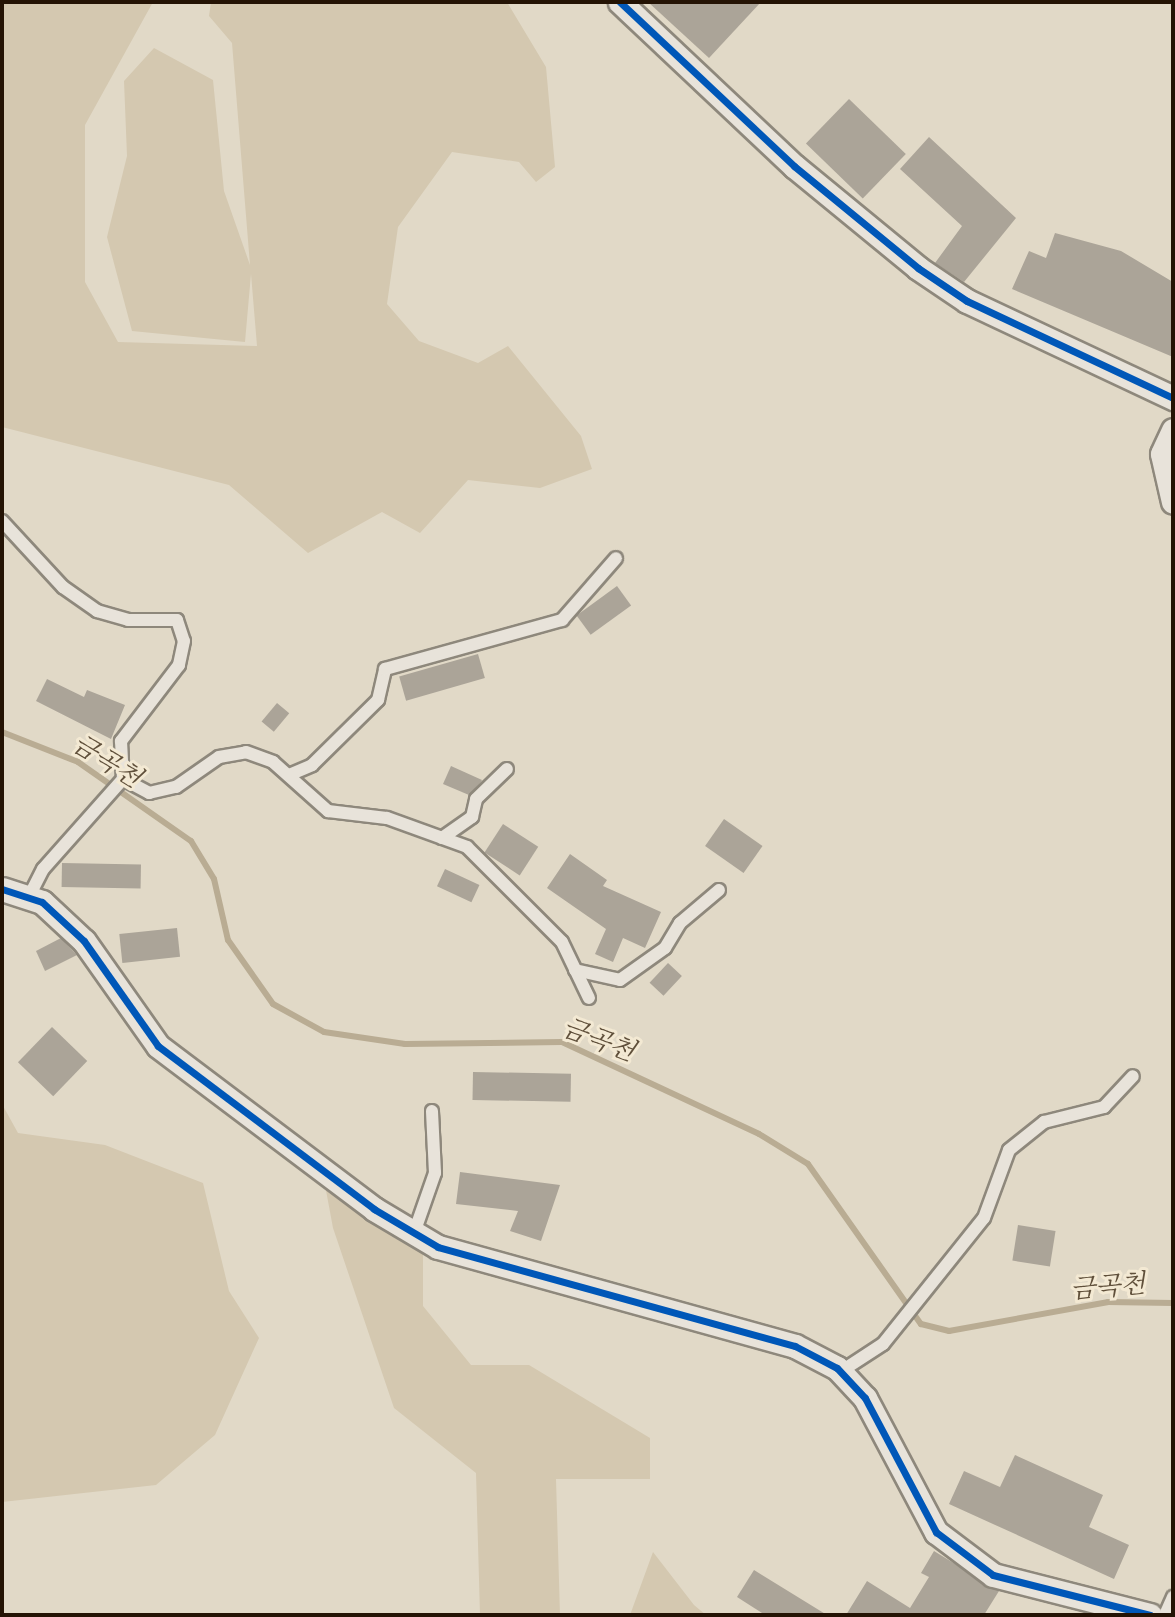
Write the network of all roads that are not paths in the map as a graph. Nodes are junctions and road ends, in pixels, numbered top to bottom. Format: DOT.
graph roads {
  1 [pos="620,2"];
  2 [pos="1173,398"];
  3 [pos="1171,435"];
  4 [pos="1173,502"];
  5 [pos="2,521"];
  6 [pos="616,558"];
  7 [pos="507,769"];
  8 [pos="289,775"];
  9 [pos="123,779"];
  10 [pos="442,838"];
  11 [pos="2,889"];
  12 [pos="719,890"];
  13 [pos="29,897"];
  14 [pos="575,970"];
  15 [pos="589,998"];
  16 [pos="1133,1076"];
  17 [pos="432,1111"];
  18 [pos="414,1233"];
  19 [pos="840,1372"];
  20 [pos="1173,1597"];
  21 [pos="1150,1615"];
  22 [pos="1165,1615"];
  1 -- 2 [label="street"];
  3 -- 4 [label="street"];
  5 -- 9 [label="lane"];
  6 -- 8 [label="lane"];
  7 -- 10 [label="lane"];
  8 -- 9 [label="lane"];
  8 -- 10 [label="lane"];
  9 -- 13 [label="lane"];
  10 -- 14 [label="lane"];
  11 -- 13 [label="street"];
  12 -- 14 [label="lane"];
  13 -- 18 [label="street"];
  14 -- 15 [label="lane"];
  16 -- 19 [label="lane"];
  17 -- 18 [label="lane"];
  18 -- 19 [label="street"];
  19 -- 21 [label="street"];
  20 -- 22 [label="lane"];
}
